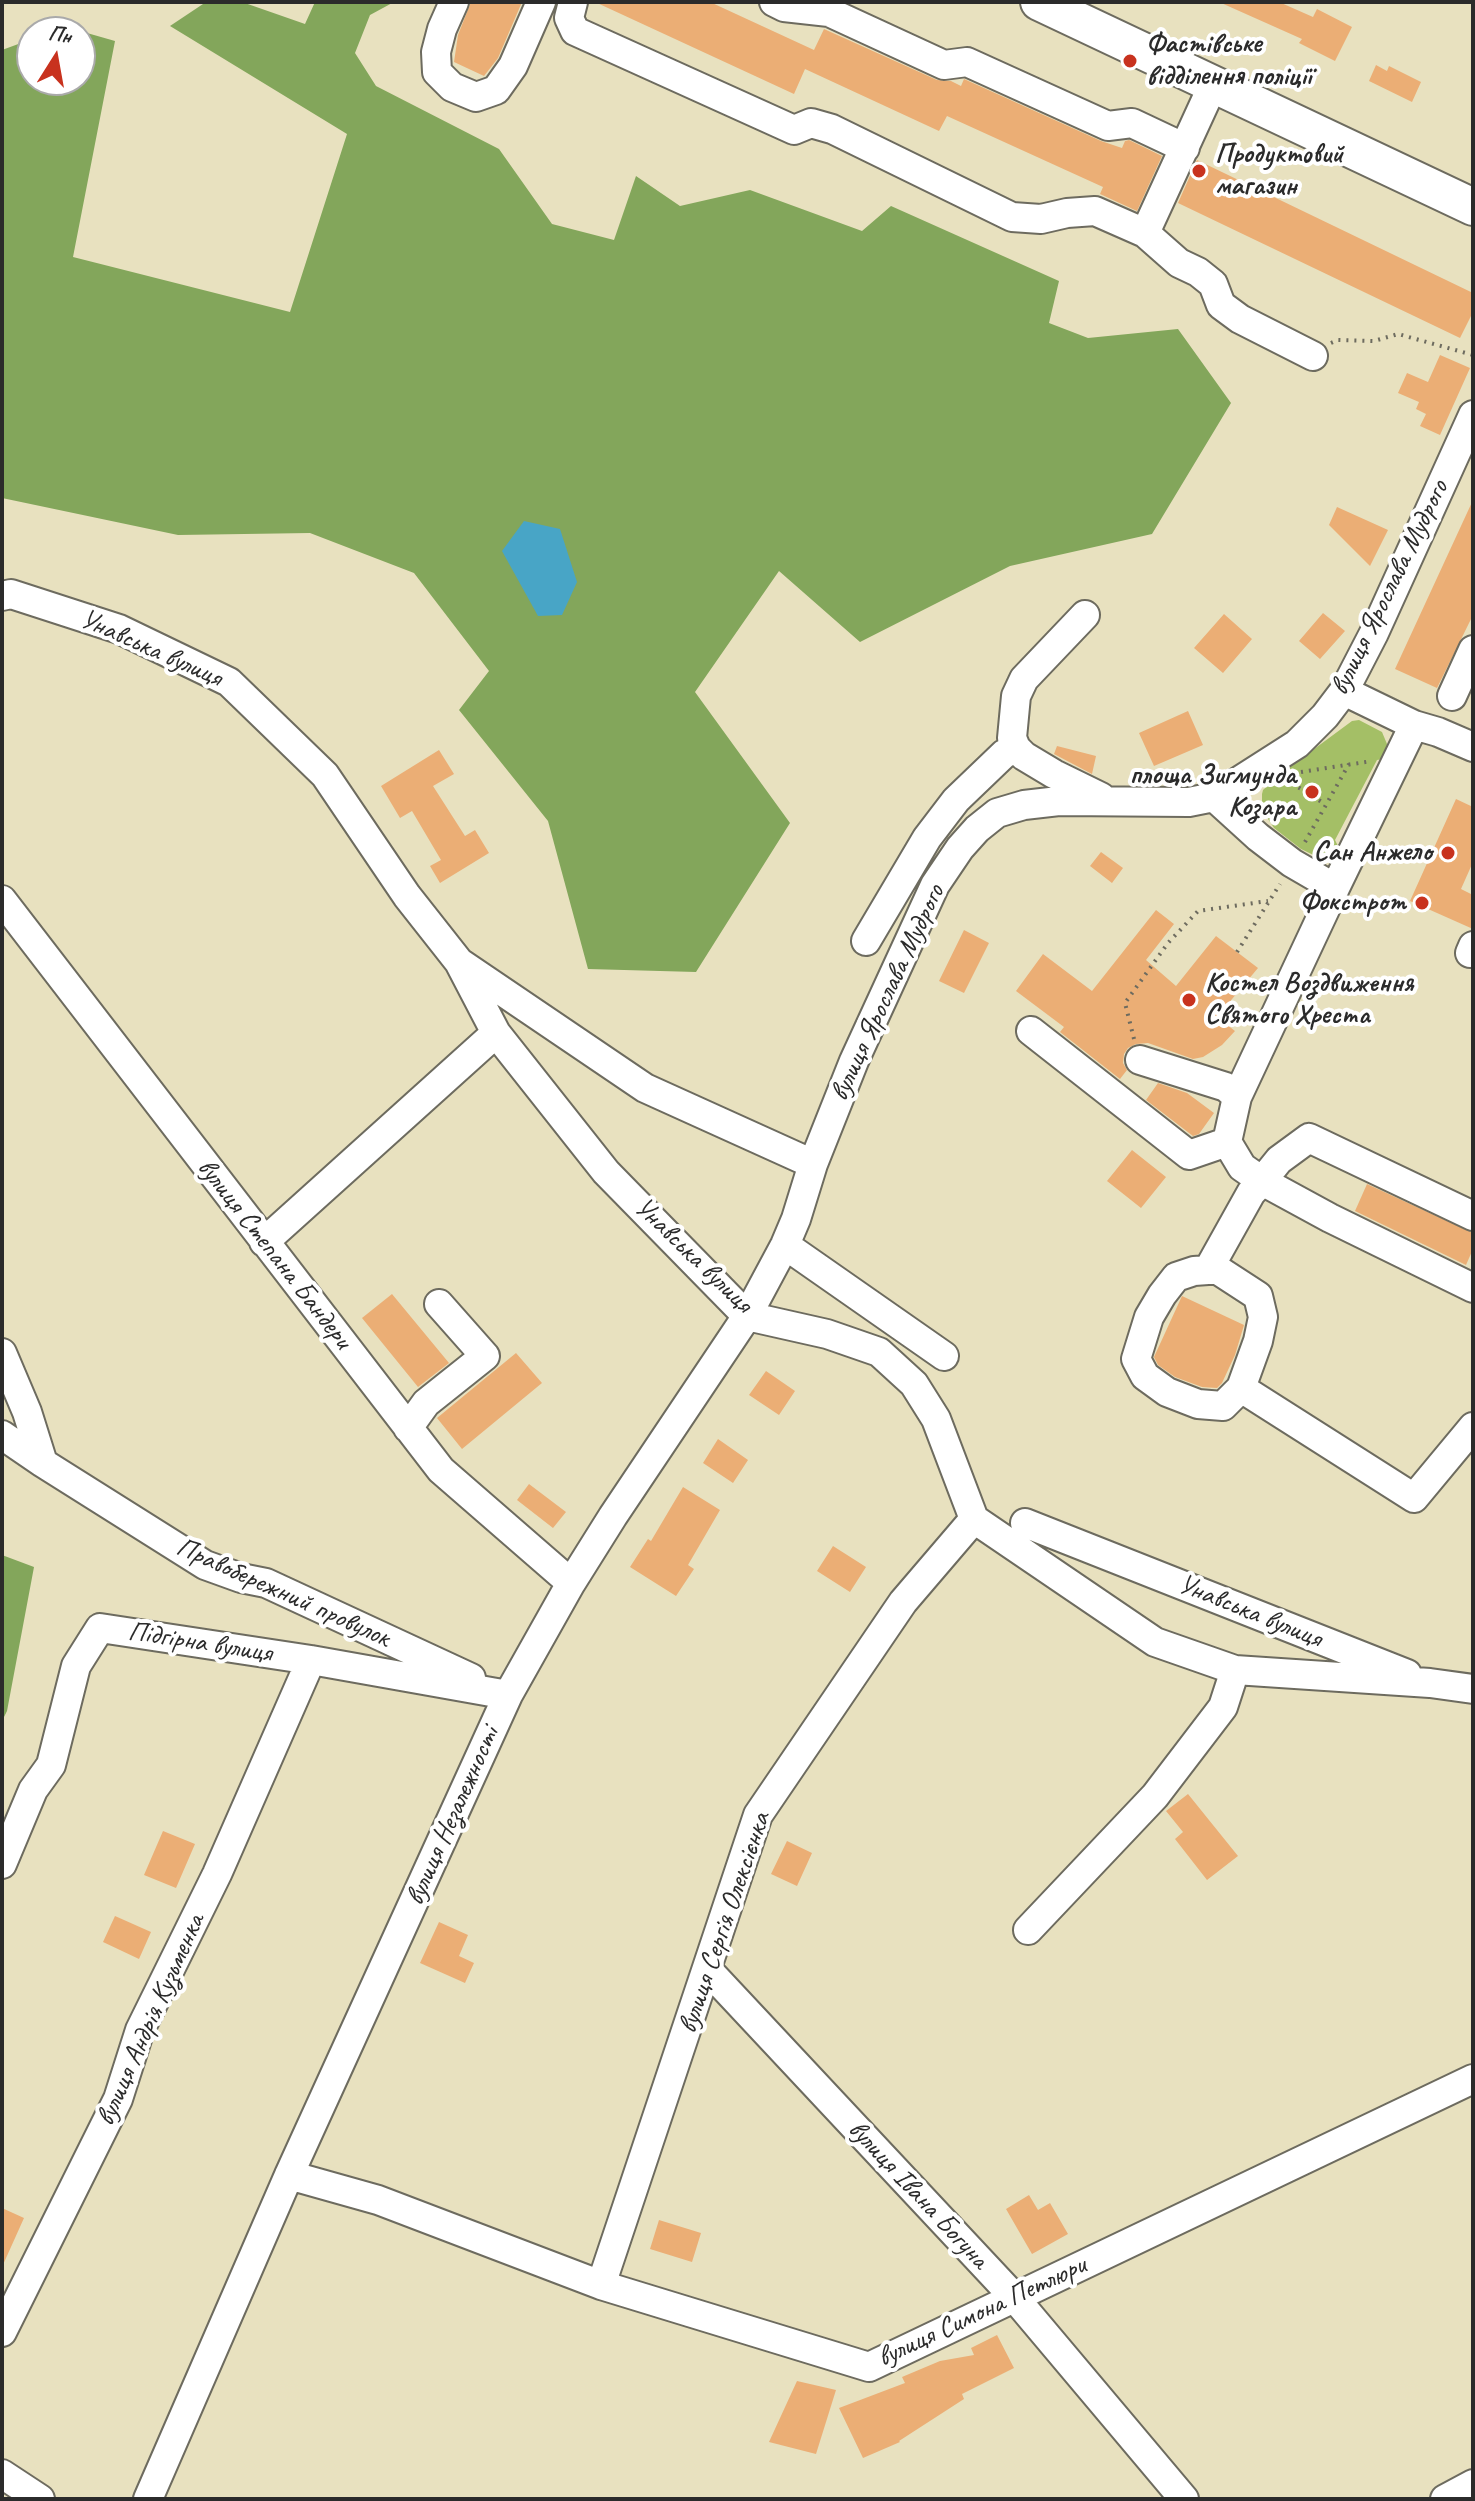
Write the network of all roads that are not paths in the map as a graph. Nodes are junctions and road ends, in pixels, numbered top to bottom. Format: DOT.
graph roads {
  1 [pos="454,2"];
  2 [pos="541,2"];
  3 [pos="573,2"];
  4 [pos="774,2"];
  5 [pos="1039,2"];
  6 [pos="1213,85"];
  7 [pos="1185,148"];
  8 [pos="1473,207"];
  9 [pos="1145,233"];
  10 [pos="1313,356"];
  11 [pos="1473,415"];
  12 [pos="2,596"];
  13 [pos="1085,615"];
  14 [pos="1473,650"];
  15 [pos="1344,691"];
  16 [pos="1452,696"];
  17 [pos="1414,725"];
  18 [pos="1473,747"];
  19 [pos="1016,748"];
  20 [pos="1214,797"];
  21 [pos="1112,803"];
  22 [pos="1335,888"];
  23 [pos="2,900"];
  24 [pos="866,941"];
  25 [pos="459,962"];
  26 [pos="1031,1031"];
  27 [pos="496,1033"];
  28 [pos="1140,1060"];
  29 [pos="1237,1097"];
  30 [pos="1227,1142"];
  31 [pos="813,1164"];
  32 [pos="1262,1181"];
  33 [pos="1473,1216"];
  34 [pos="264,1242"];
  35 [pos="785,1245"];
  36 [pos="1208,1270"];
  37 [pos="1473,1288"];
  38 [pos="439,1304"];
  39 [pos="747,1316"];
  40 [pos="2,1353"];
  41 [pos="944,1356"];
  42 [pos="1241,1388"];
  43 [pos="1473,1427"];
  44 [pos="408,1428"];
  45 [pos="2,1435"];
  46 [pos="43,1463"];
  47 [pos="974,1519"];
  48 [pos="1025,1523"];
  49 [pos="571,1583"];
  50 [pos="311,1660"];
  51 [pos="1235,1670"];
  52 [pos="1430,1683"];
  53 [pos="1473,1689"];
  54 [pos="508,1695"];
  55 [pos="2,1864"];
  56 [pos="1028,1930"];
  57 [pos="707,1969"];
  58 [pos="1473,2079"];
  59 [pos="289,2175"];
  60 [pos="601,2285"];
  61 [pos="1014,2297"];
  62 [pos="2,2332"];
  63 [pos="2,2474"];
  64 [pos="1473,2484"];
  65 [pos="40,2499"];
  66 [pos="148,2499"];
  67 [pos="1184,2499"];
  68 [pos="1445,2499"];
  1 -- 2 [label="street"];
  3 -- 9 [label="street"];
  4 -- 7 [label="street"];
  5 -- 6 [label="main road"];
  6 -- 7 [label="street"];
  6 -- 8 [label="main road"];
  7 -- 9 [label="street"];
  9 -- 10 [label="street"];
  11 -- 15 [label="street, вулиця Ярослава Мудрого"];
  12 -- 25 [label="street, Унавська вулиця"];
  13 -- 19 [label="street"];
  14 -- 16 [label="street"];
  15 -- 17 [label="street"];
  15 -- 20 [label="street, вулиця Ярослава Мудрого"];
  17 -- 18 [label="street"];
  17 -- 22 [label="street"];
  19 -- 21 [label="street, вулиця Ярослава Мудрого"];
  19 -- 24 [label="street, вулиця Ярослава Мудрого"];
  20 -- 21 [label="street, вулиця Ярослава Мудрого"];
  20 -- 22 [label="street"];
  21 -- 31 [label="street, вулиця Ярослава Мудрого"];
  22 -- 29 [label="street"];
  23 -- 34 [label="street, вулиця Степана Бандери"];
  25 -- 27 [label="street, Унавська вулиця"];
  25 -- 31 [label="street, Унавська вулиця"];
  26 -- 30 [label="street"];
  27 -- 34 [label="street"];
  27 -- 39 [label="street, Унавська вулиця"];
  28 -- 29 [label="street"];
  29 -- 30 [label="street"];
  30 -- 32 [label="street"];
  31 -- 35 [label="street, вулиця Незалежності"];
  32 -- 33 [label="street"];
  32 -- 36 [label="street"];
  32 -- 37 [label="street"];
  34 -- 44 [label="street, вулиця Степана Бандери"];
  35 -- 39 [label="street, вулиця Незалежності"];
  35 -- 41 [label="street"];
  36 -- 42 [label="street"];
  36 -- 42 [label="street"];
  38 -- 44 [label="street"];
  39 -- 47 [label="street, Унавська вулиця"];
  39 -- 49 [label="street, вулиця Незалежності"];
  40 -- 46 [label="street"];
  42 -- 43 [label="street"];
  44 -- 49 [label="street, вулиця Степана Бандери"];
  45 -- 46 [label="street, Правобережний провулок"];
  46 -- 54 [label="street, Правобережний провулок"];
  47 -- 51 [label="street, Унавська вулиця"];
  47 -- 57 [label="street, вулиця Сергія Олексієнка"];
  48 -- 52 [label="street, Унавська вулиця"];
  49 -- 54 [label="street, вулиця Незалежності"];
  50 -- 54 [label="street, Підгірна вулиця"];
  50 -- 55 [label="street, Підгірна вулиця"];
  50 -- 62 [label="street, вулиця Андрія Кузьменка"];
  51 -- 52 [label="street, Унавська вулиця"];
  51 -- 56 [label="street"];
  52 -- 53 [label="street, Унавська вулиця"];
  54 -- 59 [label="street, вулиця Незалежності"];
  57 -- 60 [label="street, вулиця Сергія Олексієнка"];
  57 -- 61 [label="street, вулиця Івана Богуна"];
  58 -- 61 [label="street, вулиця Симона Петлюри"];
  59 -- 60 [label="street, вулиця Симона Петлюри"];
  59 -- 66 [label="street, вулиця Незалежності"];
  60 -- 61 [label="street, вулиця Симона Петлюри"];
  61 -- 67 [label="street, вулиця Івана Богуна"];
  63 -- 65 [label="street"];
  64 -- 68 [label="street"];
}
